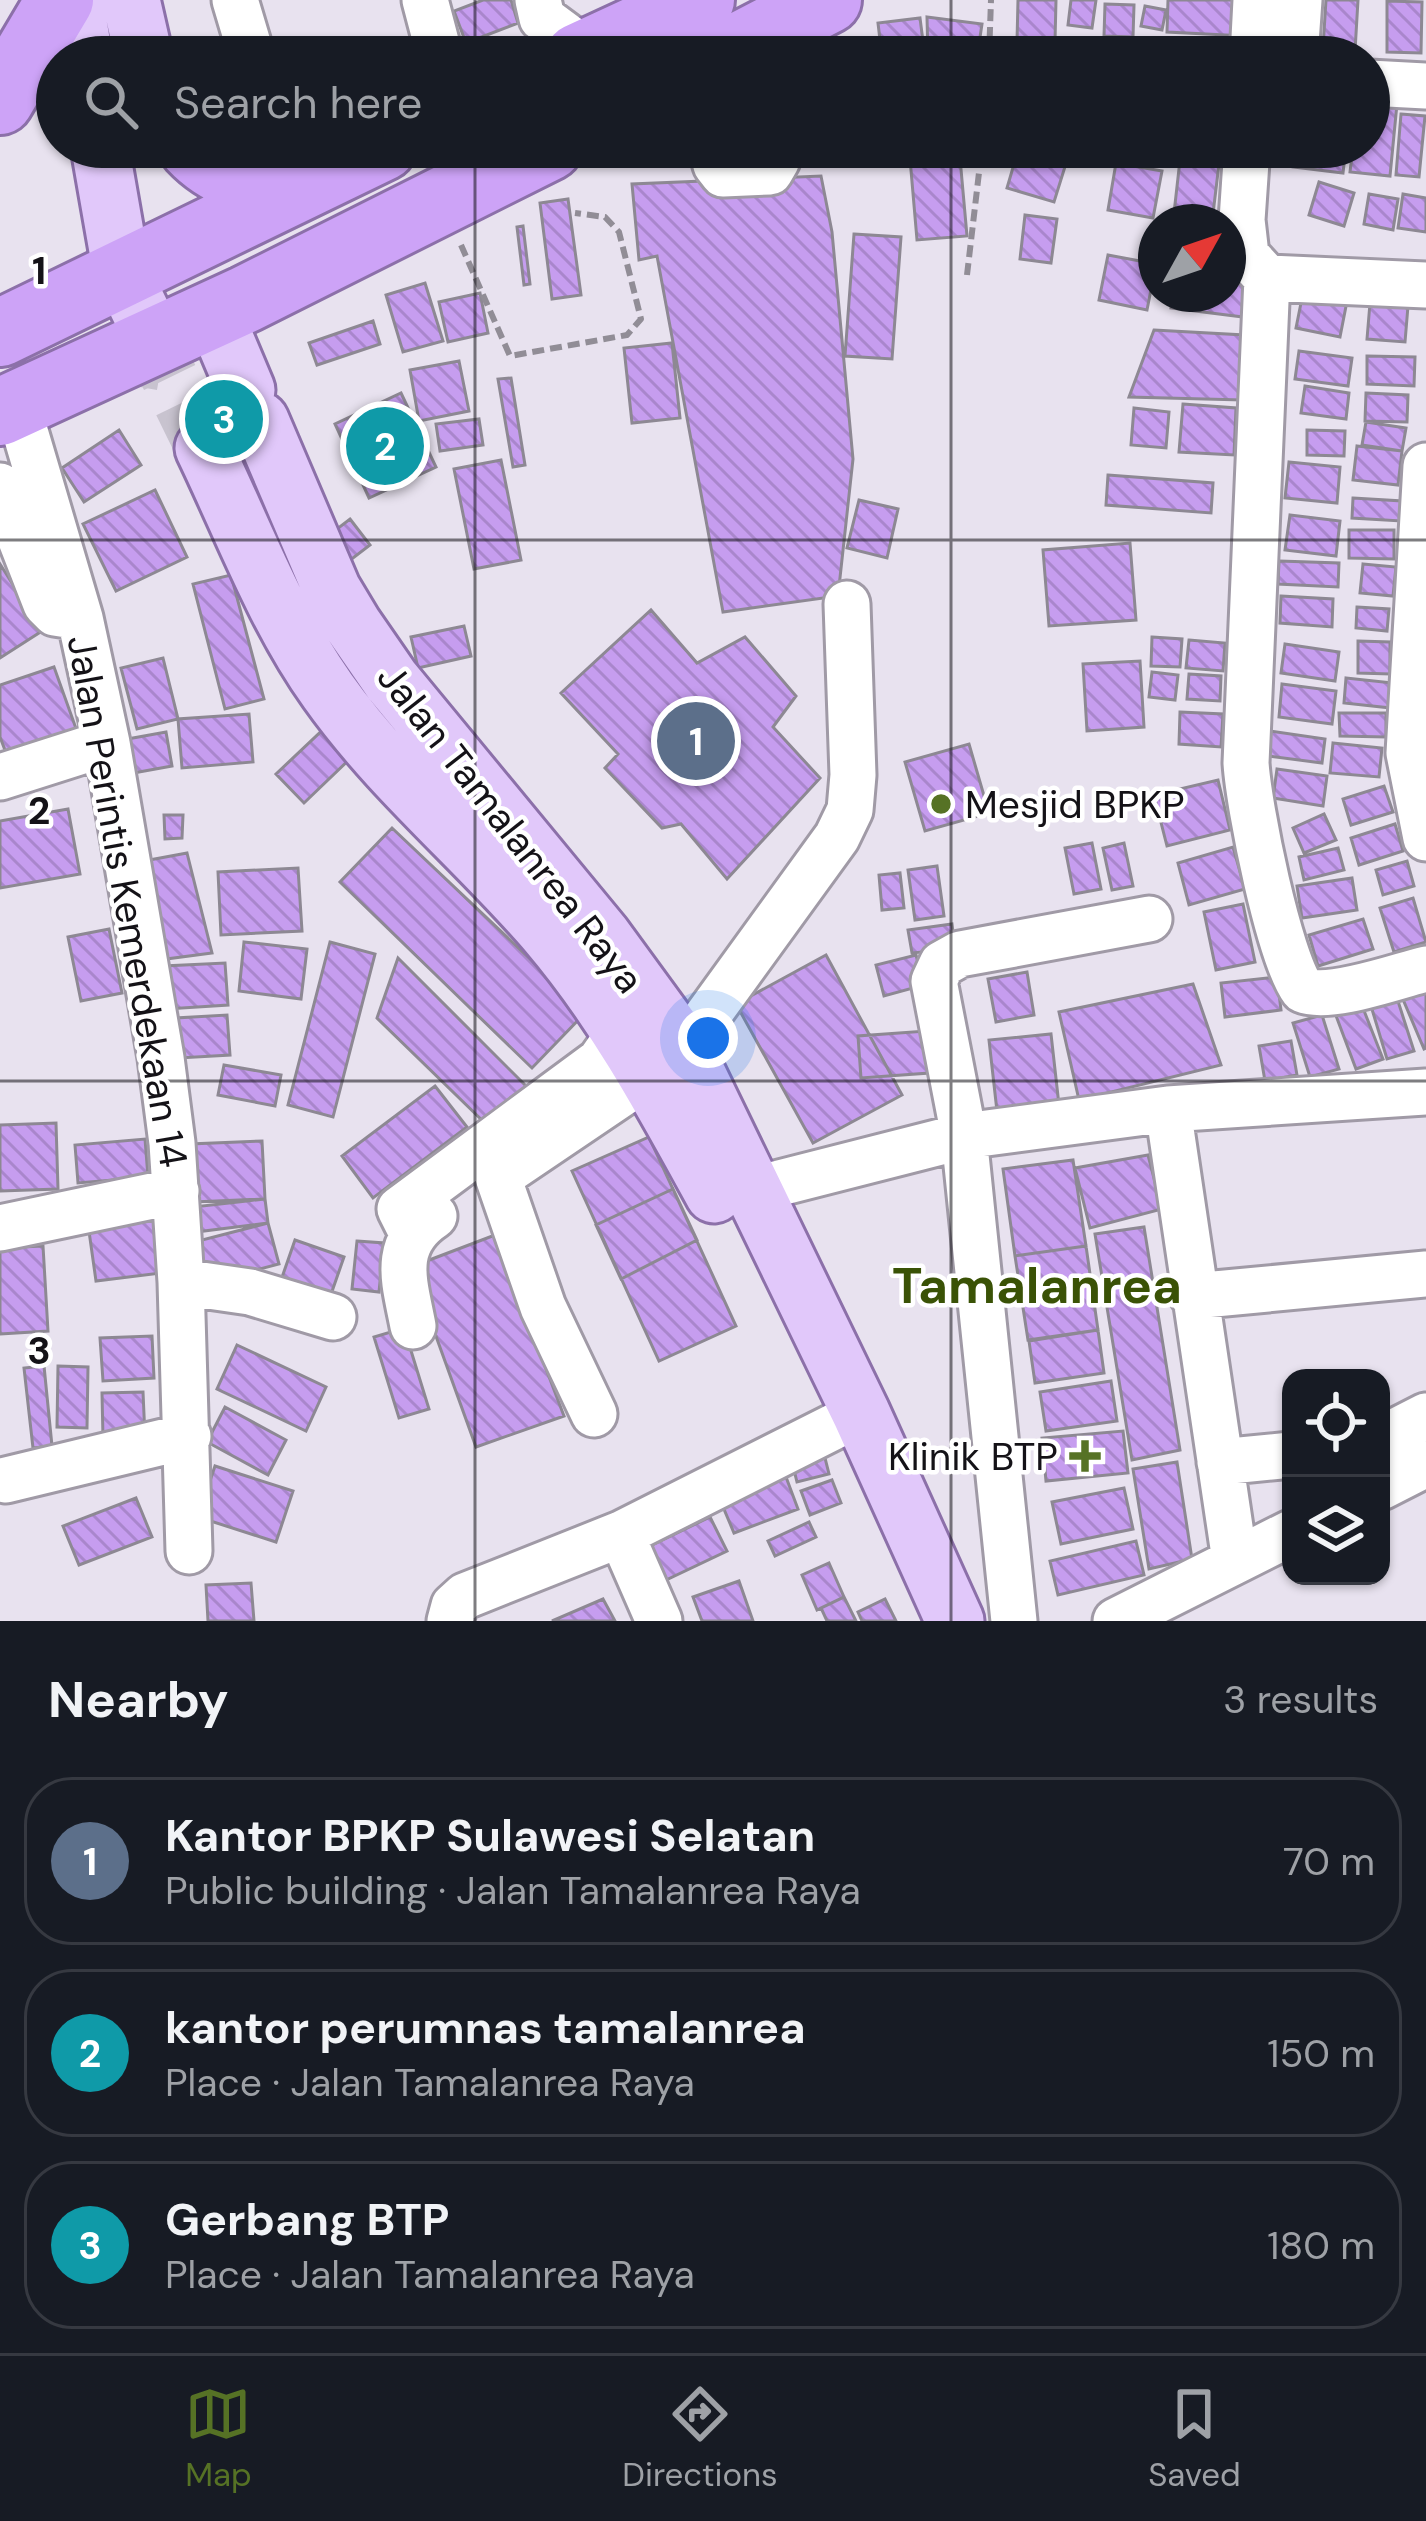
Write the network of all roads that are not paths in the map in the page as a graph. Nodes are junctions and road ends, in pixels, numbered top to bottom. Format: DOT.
graph roads {
  1 [pos="60,0"];
  2 [pos="74,0"];
  3 [pos="131,0"];
  4 [pos="235,0"];
  5 [pos="425,0"];
  6 [pos="538,0"];
  7 [pos="700,0"];
  8 [pos="828,0"];
  9 [pos="1256,0"];
  10 [pos="1299,0"];
  11 [pos="39,36"];
  12 [pos="80,36"];
  13 [pos="139,36"];
  14 [pos="246,36"];
  15 [pos="434,36"];
  16 [pos="562,36"];
  17 [pos="623,36"];
  18 [pos="768,36"];
  19 [pos="1253,36"];
  20 [pos="1296,36"];
  21 [pos="36,40"];
  22 [pos="1390,84"];
  23 [pos="1426,86"];
  24 [pos="0,101"];
  25 [pos="101,168"];
  26 [pos="215,168"];
  27 [pos="510,168"];
  28 [pos="718,168"];
  29 [pos="772,168"];
  30 [pos="1245,168"];
  31 [pos="286,169"];
  32 [pos="179,243"];
  33 [pos="1267,278"];
  34 [pos="104,281"];
  35 [pos="1426,286"];
  36 [pos="214,314"];
  37 [pos="0,333"];
  38 [pos="139,348"];
  39 [pos="9,408"];
  40 [pos="204,448"];
  41 [pos="1426,466"];
  42 [pos="0,486"];
  43 [pos="847,604"];
  44 [pos="80,617"];
  45 [pos="107,743"];
  46 [pos="0,777"];
  47 [pos="1426,838"];
  48 [pos="1149,919"];
  49 [pos="1426,969"];
  50 [pos="651,1051"];
  51 [pos="1426,1092"];
  52 [pos="1168,1109"];
  53 [pos="964,1136"];
  54 [pos="490,1163"];
  55 [pos="752,1190"];
  56 [pos="176,1192"];
  57 [pos="0,1228"];
  58 [pos="1426,1274"];
  59 [pos="181,1282"];
  60 [pos="1193,1296"];
  61 [pos="333,1317"];
  62 [pos="413,1326"];
  63 [pos="594,1414"];
  64 [pos="1426,1416"];
  65 [pos="844,1422"];
  66 [pos="1390,1434"];
  67 [pos="188,1436"];
  68 [pos="1282,1456"];
  69 [pos="1220,1462"];
  70 [pos="1426,1464"];
  71 [pos="6,1480"];
  72 [pos="1390,1482"];
  73 [pos="621,1534"];
  74 [pos="1282,1538"];
  75 [pos="189,1551"];
  76 [pos="1235,1562"];
  77 [pos="1183,1607"];
  78 [pos="441,1616"];
  79 [pos="659,1621"];
  80 [pos="916,1621"];
  81 [pos="955,1621"];
  82 [pos="1014,1621"];
  83 [pos="1116,1621"];
  1 -- 11 [label="highway"];
  2 -- 12 [label="main road"];
  3 -- 13 [label="main road"];
  4 -- 14 [label="street"];
  5 -- 15 [label="street"];
  6 -- 16 [label="street"];
  7 -- 17 [label="highway"];
  8 -- 18 [label="highway"];
  9 -- 19 [label="street"];
  10 -- 20 [label="street"];
  21 -- 24 [label="highway"];
  22 -- 23 [label="street"];
  25 -- 34 [label="main road"];
  26 -- 31 [label="highway"];
  27 -- 36 [label="highway"];
  28 -- 29 [label="street"];
  30 -- 33 [label="street"];
  31 -- 32 [label="highway"];
  32 -- 34 [label="highway"];
  32 -- 36 [label="highway"];
  33 -- 35 [label="street"];
  33 -- 49 [label="street"];
  34 -- 37 [label="highway"];
  34 -- 38 [label="highway"];
  36 -- 38 [label="highway"];
  36 -- 50 [label="main road, Jalan Tamalanrea Raya"];
  38 -- 39 [label="highway"];
  39 -- 44 [label="street, Jalan Perintis Kemerdekaan 14"];
  40 -- 50 [label="main road, Jalan Tamalanrea Raya"];
  41 -- 47 [label="street"];
  42 -- 44 [label="street"];
  43 -- 50 [label="street"];
  44 -- 45 [label="street, Jalan Perintis Kemerdekaan 14"];
  45 -- 46 [label="street"];
  45 -- 56 [label="street, Jalan Perintis Kemerdekaan 14"];
  48 -- 53 [label="street"];
  50 -- 54 [label="street"];
  50 -- 55 [label="main road, Jalan Tamalanrea Raya"];
  50 -- 65 [label="main road, Jalan Tamalanrea Raya"];
  51 -- 52 [label="street"];
  52 -- 53 [label="street"];
  52 -- 60 [label="street"];
  53 -- 55 [label="street"];
  53 -- 82 [label="street"];
  54 -- 62 [label="street"];
  54 -- 63 [label="street"];
  55 -- 65 [label="main road, Jalan Tamalanrea Raya"];
  56 -- 57 [label="street"];
  56 -- 59 [label="street, Jalan Perintis Kemerdekaan 14"];
  58 -- 60 [label="street"];
  59 -- 61 [label="street"];
  59 -- 67 [label="street, Jalan Perintis Kemerdekaan 14"];
  60 -- 69 [label="street"];
  64 -- 66 [label="street"];
  65 -- 73 [label="street"];
  65 -- 80 [label="main road, Jalan Tamalanrea Raya"];
  65 -- 81 [label="main road, Jalan Tamalanrea Raya"];
  67 -- 71 [label="street"];
  67 -- 75 [label="street, Jalan Perintis Kemerdekaan 14"];
  68 -- 69 [label="street"];
  69 -- 76 [label="street"];
  70 -- 72 [label="street"];
  73 -- 78 [label="street"];
  73 -- 79 [label="street"];
  74 -- 76 [label="street"];
  76 -- 77 [label="street"];
  77 -- 83 [label="street"];
}
